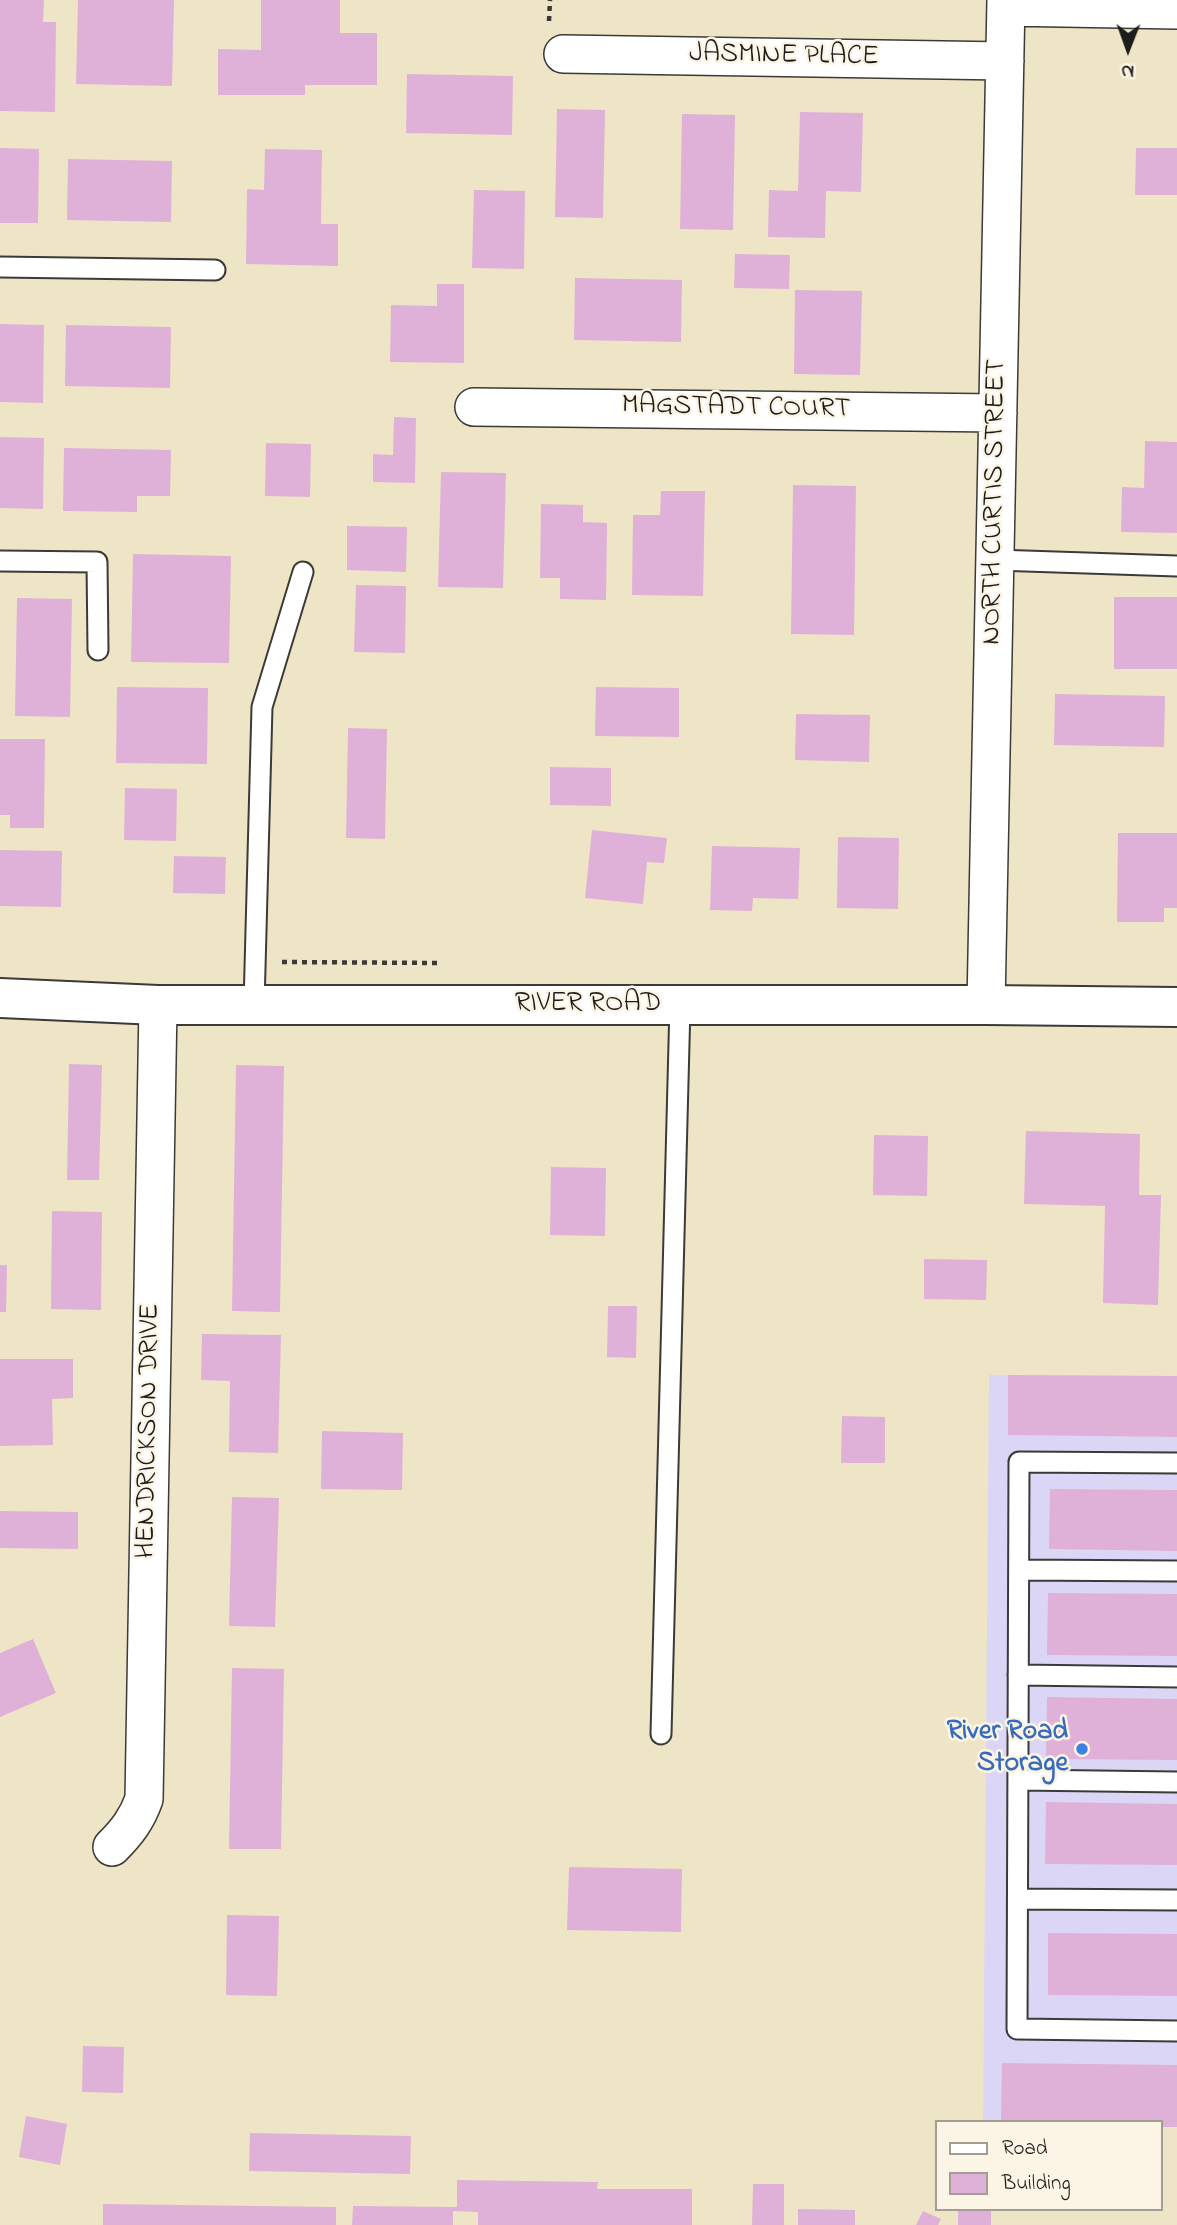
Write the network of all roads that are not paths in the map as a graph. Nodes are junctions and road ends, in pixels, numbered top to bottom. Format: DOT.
graph roads {
  1 [pos="1006,4"];
  2 [pos="1177,10"];
  3 [pos="563,54"];
  4 [pos="1005,61"];
  5 [pos="0,267"];
  6 [pos="215,270"];
  7 [pos="474,407"];
  8 [pos="998,412"];
  9 [pos="995,559"];
  10 [pos="0,561"];
  11 [pos="1177,566"];
  12 [pos="303,572"];
  13 [pos="98,650"];
  14 [pos="0,998"];
  15 [pos="158,1005"];
  16 [pos="254,1005"];
  17 [pos="680,1005"];
  18 [pos="986,1005"];
  19 [pos="1177,1007"];
  20 [pos="1177,1463"];
  21 [pos="1019,1570"];
  22 [pos="1177,1572"];
  23 [pos="1018,1675"];
  24 [pos="1177,1677"];
  25 [pos="661,1734"];
  26 [pos="1018,1780"];
  27 [pos="1177,1782"];
  28 [pos="112,1847"];
  29 [pos="1018,1899"];
  30 [pos="1177,1900"];
  31 [pos="1177,2031"];
  1 -- 2 [label="street"];
  1 -- 4 [label="street, NORTH CURTIS STREET"];
  3 -- 4 [label="street, JASMINE PLACE"];
  4 -- 8 [label="street, NORTH CURTIS STREET"];
  5 -- 6 [label="lane"];
  7 -- 8 [label="street, MAGSTADT COURT"];
  8 -- 9 [label="street, NORTH CURTIS STREET"];
  9 -- 11 [label="lane"];
  9 -- 18 [label="street, NORTH CURTIS STREET"];
  10 -- 13 [label="lane"];
  12 -- 16 [label="lane"];
  14 -- 15 [label="street, RIVER ROAD"];
  15 -- 16 [label="street, RIVER ROAD"];
  15 -- 28 [label="street, HENDRICKSON DRIVE"];
  16 -- 17 [label="street, RIVER ROAD"];
  17 -- 18 [label="street, RIVER ROAD"];
  17 -- 25 [label="lane"];
  18 -- 19 [label="street, RIVER ROAD"];
  20 -- 21 [label="lane"];
  21 -- 22 [label="lane"];
  21 -- 23 [label="lane"];
  23 -- 24 [label="lane"];
  23 -- 26 [label="lane"];
  26 -- 27 [label="lane"];
  26 -- 29 [label="lane"];
  29 -- 30 [label="lane"];
  29 -- 31 [label="lane"];
}
